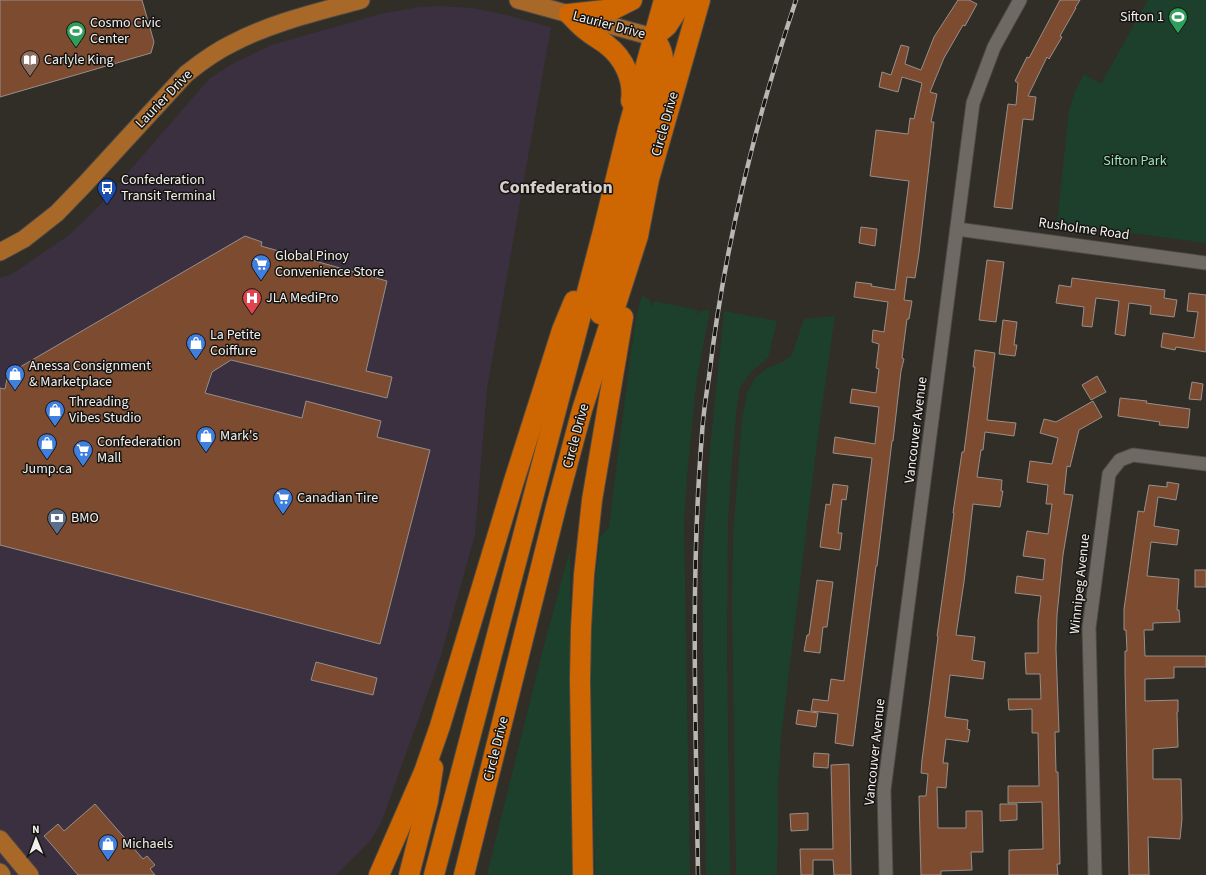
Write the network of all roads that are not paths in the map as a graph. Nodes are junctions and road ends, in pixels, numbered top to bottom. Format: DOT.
graph roads {
  1 [pos="362,0"];
  2 [pos="518,0"];
  3 [pos="632,0"];
  4 [pos="664,0"];
  5 [pos="684,0"];
  6 [pos="700,0"];
  7 [pos="1020,0"];
  8 [pos="569,14"];
  9 [pos="653,37"];
  10 [pos="628,129"];
  11 [pos="957,229"];
  12 [pos="603,231"];
  13 [pos="638,236"];
  14 [pos="0,252"];
  15 [pos="1206,263"];
  16 [pos="582,410"];
  17 [pos="1206,464"];
  18 [pos="440,726"];
  19 [pos="0,839"];
  20 [pos="0,872"];
  21 [pos="2,875"];
  22 [pos="30,875"];
  23 [pos="378,875"];
  24 [pos="409,875"];
  25 [pos="434,875"];
  26 [pos="464,875"];
  27 [pos="583,875"];
  28 [pos="886,875"];
  29 [pos="1095,875"];
  1 -- 14 [label="main road, Laurier Drive"];
  2 -- 8 [label="main road, Laurier Drive"];
  3 -- 8 [label="highway"];
  4 -- 9 [label="highway, Circle Drive"];
  5 -- 9 [label="highway"];
  6 -- 13 [label="highway, Circle Drive"];
  7 -- 11 [label="street, Vancouver Avenue"];
  8 -- 9 [label="main road, Laurier Drive"];
  8 -- 10 [label="highway"];
  9 -- 10 [label="highway, Circle Drive"];
  9 -- 16 [label="highway"];
  10 -- 12 [label="highway, Circle Drive"];
  11 -- 15 [label="street, Rusholme Road"];
  11 -- 28 [label="street, Vancouver Avenue"];
  12 -- 18 [label="highway"];
  12 -- 25 [label="highway, Circle Drive"];
  13 -- 16 [label="highway, Circle Drive"];
  13 -- 27 [label="highway"];
  16 -- 26 [label="highway, Circle Drive"];
  17 -- 29 [label="street, Winnipeg Avenue"];
  18 -- 23 [label="highway"];
  18 -- 24 [label="highway"];
  19 -- 22 [label="main road"];
  20 -- 21 [label="main road"];
}
